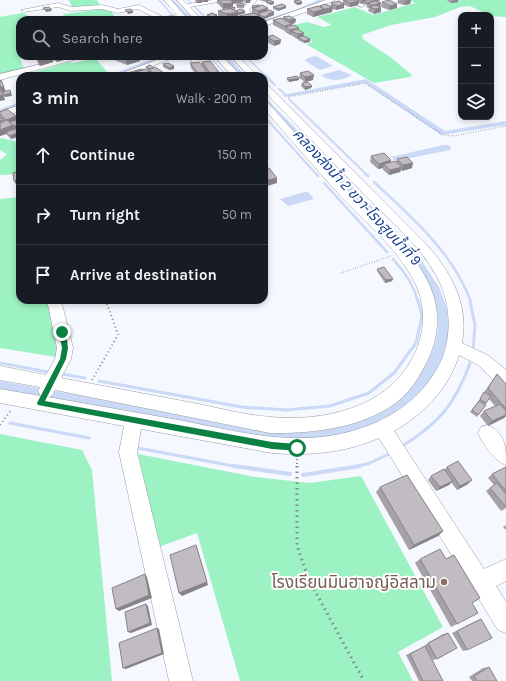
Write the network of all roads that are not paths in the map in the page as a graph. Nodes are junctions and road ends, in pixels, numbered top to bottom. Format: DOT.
graph roads {
  1 [pos="167,0"];
  2 [pos="179,0"];
  3 [pos="226,0"];
  4 [pos="254,0"];
  5 [pos="332,0"];
  6 [pos="347,0"];
  7 [pos="366,2"];
  8 [pos="185,6"];
  9 [pos="24,10"];
  10 [pos="250,15"];
  11 [pos="156,16"];
  12 [pos="182,16"];
  13 [pos="195,16"];
  14 [pos="276,20"];
  15 [pos="268,23"];
  16 [pos="289,26"];
  17 [pos="54,60"];
  18 [pos="69,60"];
  19 [pos="163,60"];
  20 [pos="195,60"];
  21 [pos="222,60"];
  22 [pos="238,60"];
  23 [pos="57,63"];
  24 [pos="198,64"];
  25 [pos="20,72"];
  26 [pos="130,72"];
  27 [pos="233,72"];
  28 [pos="250,72"];
  29 [pos="16,73"];
  30 [pos="0,77"];
  31 [pos="270,102"];
  32 [pos="15,110"];
  33 [pos="0,116"];
  34 [pos="337,172"];
  35 [pos="55,304"];
  36 [pos="456,347"];
  37 [pos="0,373"];
  38 [pos="506,381"];
  39 [pos="46,392"];
  40 [pos="0,396"];
  41 [pos="134,421"];
  42 [pos="382,428"];
  43 [pos="487,433"];
  44 [pos="506,457"];
  45 [pos="506,569"];
  46 [pos="481,583"];
  47 [pos="506,622"];
  48 [pos="181,681"];
  1 -- 12 [label="street"];
  2 -- 8 [label="street"];
  3 -- 8 [label="street"];
  4 -- 10 [label="street"];
  5 -- 14 [label="street"];
  6 -- 7 [label="street"];
  8 -- 13 [label="street"];
  9 -- 11 [label="street"];
  14 -- 15 [label="street"];
  14 -- 16 [label="street"];
  17 -- 23 [label="street"];
  18 -- 23 [label="street"];
  19 -- 26 [label="street"];
  20 -- 24 [label="street"];
  21 -- 27 [label="street"];
  22 -- 28 [label="street"];
  23 -- 25 [label="street"];
  29 -- 30 [label="street"];
  31 -- 34 [label="street"];
  32 -- 33 [label="street"];
  34 -- 36 [label="street"];
  34 -- 39 [label="street"];
  35 -- 39 [label="street"];
  36 -- 38 [label="street"];
  36 -- 42 [label="street"];
  37 -- 39 [label="street"];
  39 -- 40 [label="street"];
  39 -- 41 [label="street"];
  41 -- 42 [label="street"];
  41 -- 48 [label="street"];
  42 -- 46 [label="street"];
  43 -- 44 [label="street"];
  45 -- 46 [label="street"];
  46 -- 47 [label="street"];
}
